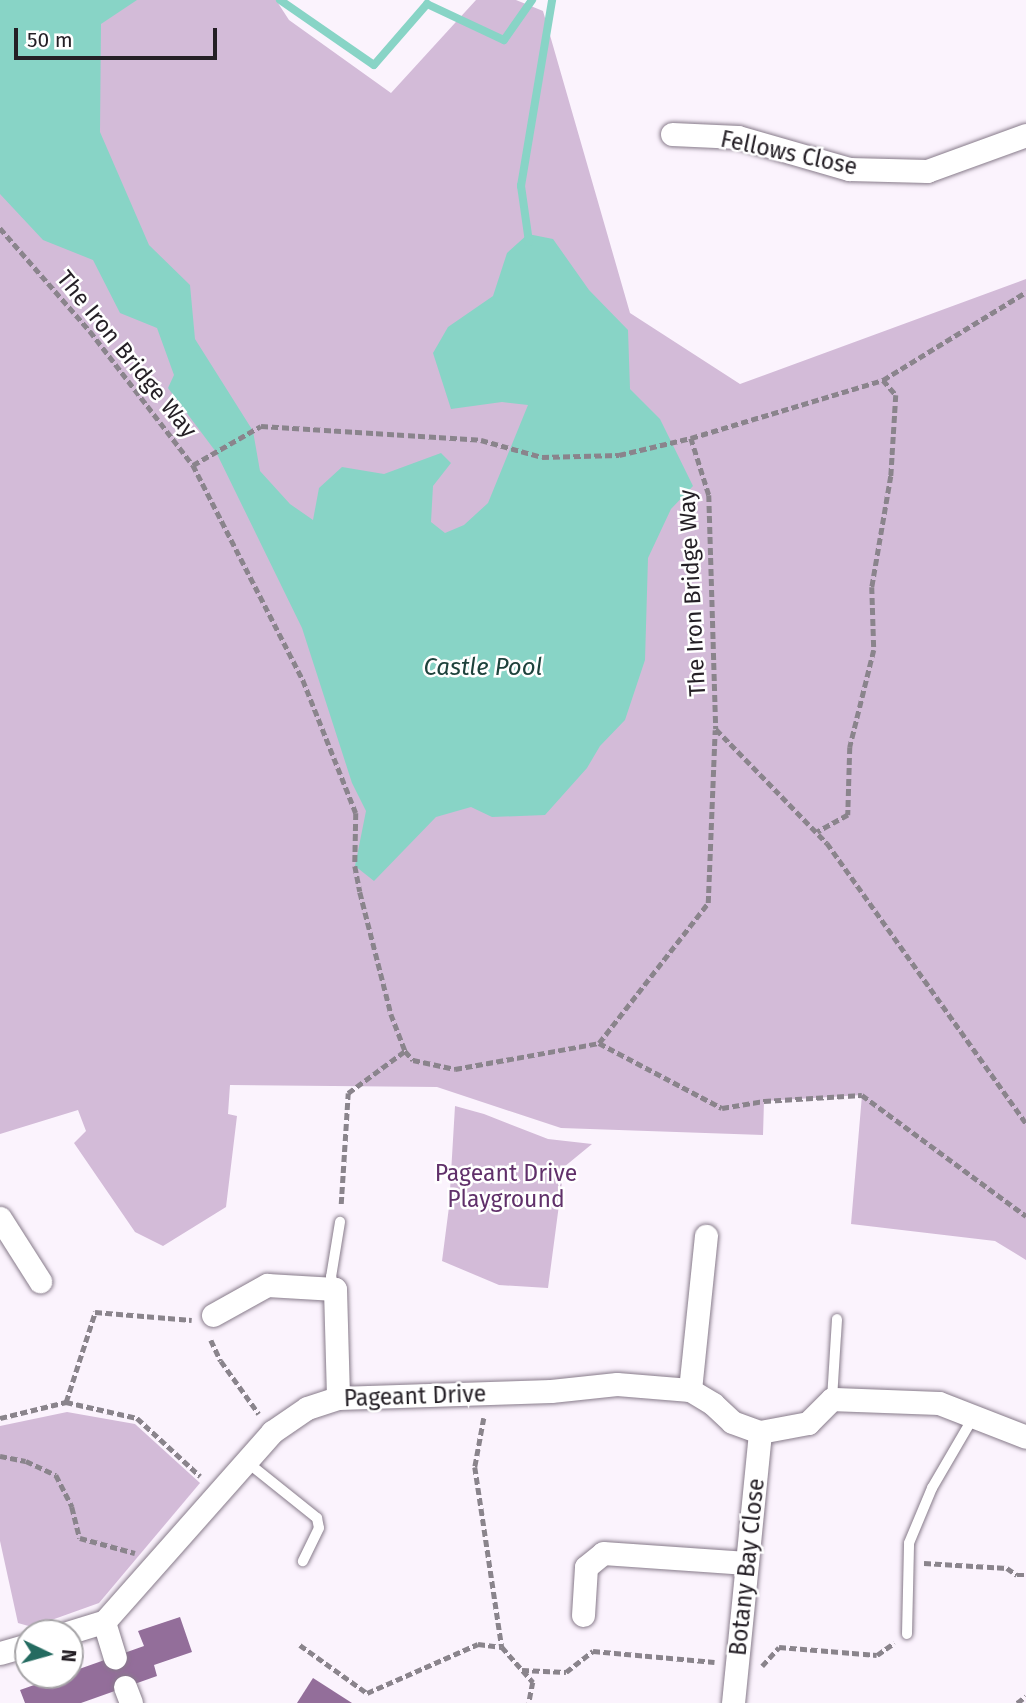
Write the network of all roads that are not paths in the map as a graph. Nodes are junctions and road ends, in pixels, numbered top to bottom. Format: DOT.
graph roads {
  1 [pos="673,134"];
  2 [pos="1026,135"];
  3 [pos="0,1218"];
  4 [pos="340,1222"];
  5 [pos="706,1236"];
  6 [pos="40,1281"];
  7 [pos="335,1289"];
  8 [pos="207,1317"];
  9 [pos="836,1320"];
  10 [pos="690,1390"];
  11 [pos="338,1398"];
  12 [pos="832,1399"];
  13 [pos="974,1416"];
  14 [pos="760,1432"];
  15 [pos="1026,1437"];
  16 [pos="247,1462"];
  17 [pos="303,1561"];
  18 [pos="747,1563"];
  19 [pos="583,1615"];
  20 [pos="104,1622"];
  21 [pos="84,1628"];
  22 [pos="906,1634"];
  23 [pos="115,1657"];
  24 [pos="733,1703"];
  1 -- 2 [label="street, Fellows Close"];
  3 -- 6 [label="street"];
  4 -- 7 [label="lane"];
  5 -- 10 [label="street"];
  7 -- 8 [label="street"];
  7 -- 11 [label="street"];
  9 -- 12 [label="lane"];
  10 -- 11 [label="street, Pageant Drive"];
  10 -- 14 [label="street, Pageant Drive"];
  11 -- 16 [label="street, Pageant Drive"];
  12 -- 13 [label="street"];
  12 -- 14 [label="street"];
  13 -- 15 [label="street"];
  13 -- 22 [label="lane"];
  14 -- 18 [label="street, Botany Bay Close"];
  16 -- 17 [label="lane"];
  16 -- 20 [label="street, Pageant Drive"];
  18 -- 19 [label="street"];
  18 -- 24 [label="street, Botany Bay Close"];
  20 -- 21 [label="street"];
  20 -- 23 [label="street"];
}
